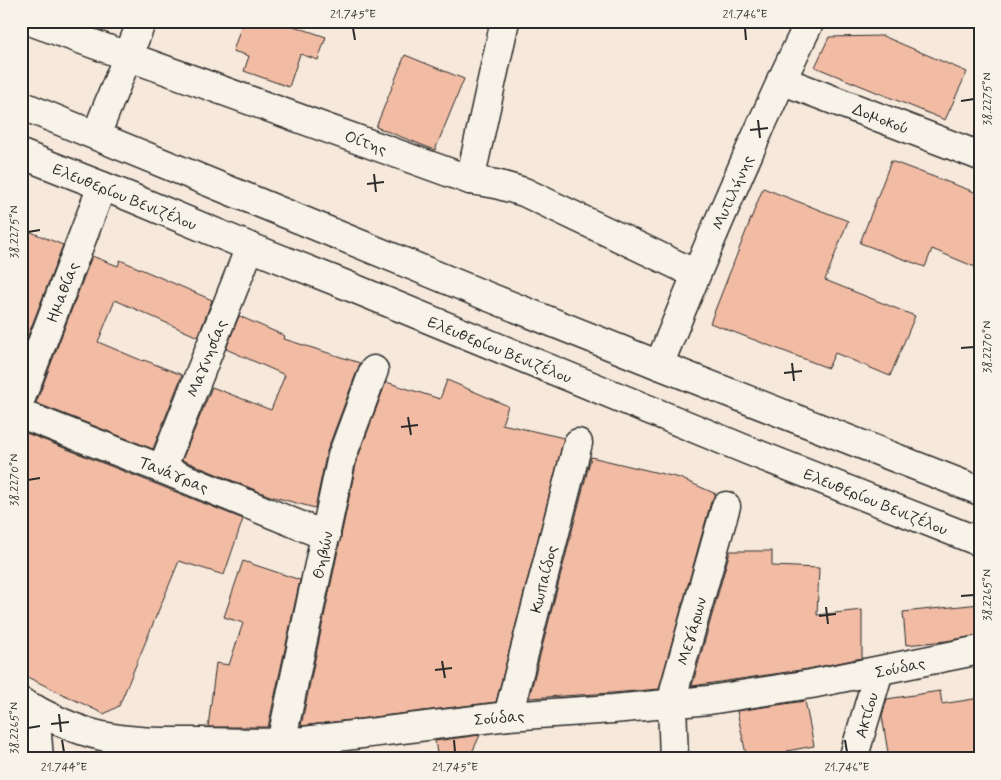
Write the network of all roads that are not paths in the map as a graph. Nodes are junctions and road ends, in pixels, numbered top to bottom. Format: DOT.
graph roads {
  1 [pos="30,21"];
  2 [pos="142,21"];
  3 [pos="505,21"];
  4 [pos="810,21"];
  5 [pos="128,56"];
  6 [pos="781,80"];
  7 [pos="21,105"];
  8 [pos="96,135"];
  9 [pos="21,154"];
  10 [pos="980,156"];
  11 [pos="470,180"];
  12 [pos="102,186"];
  13 [pos="250,247"];
  14 [pos="696,274"];
  15 [pos="659,365"];
  16 [pos="374,370"];
  17 [pos="21,398"];
  18 [pos="21,414"];
  19 [pos="578,442"];
  20 [pos="162,469"];
  21 [pos="980,491"];
  22 [pos="726,506"];
  23 [pos="326,536"];
  24 [pos="980,542"];
  25 [pos="980,650"];
  26 [pos="878,671"];
  27 [pos="672,704"];
  28 [pos="28,706"];
  29 [pos="508,716"];
  30 [pos="281,743"];
  31 [pos="39,759"];
  32 [pos="674,759"];
  33 [pos="854,759"];
  1 -- 5 [label="street, Οίτης"];
  2 -- 5 [label="street"];
  3 -- 11 [label="street"];
  4 -- 6 [label="street, Μυτιλήνης"];
  5 -- 8 [label="street"];
  5 -- 11 [label="street, Οίτης"];
  6 -- 10 [label="street, Δομοκού"];
  6 -- 14 [label="street, Μυτιλήνης"];
  7 -- 8 [label="street"];
  8 -- 15 [label="street"];
  9 -- 12 [label="street, Ελευθερίου Βενιζέλου"];
  11 -- 14 [label="street, Οίτης"];
  12 -- 13 [label="street, Ελευθερίου Βενιζέλου"];
  12 -- 17 [label="street, Ημαθίας"];
  13 -- 20 [label="street, Μαγνησίας"];
  13 -- 24 [label="street, Ελευθερίου Βενιζέλου"];
  14 -- 15 [label="street, Μυτιλήνης"];
  15 -- 21 [label="street"];
  16 -- 23 [label="street, Θηβών"];
  18 -- 20 [label="street, Τανάγρας"];
  19 -- 29 [label="street, Κωπαίδος"];
  20 -- 23 [label="street, Τανάγρας"];
  22 -- 27 [label="street, Μεγάρων"];
  23 -- 30 [label="street, Θηβών"];
  25 -- 26 [label="street, Σούδας"];
  26 -- 27 [label="street, Σούδας"];
  26 -- 33 [label="street, Ακτίου"];
  27 -- 29 [label="street, Σούδας"];
  27 -- 32 [label="street, Μεγάρων"];
  28 -- 30 [label="street, Σούδας"];
  28 -- 31 [label="street"];
  29 -- 30 [label="street, Σούδας"];
}
